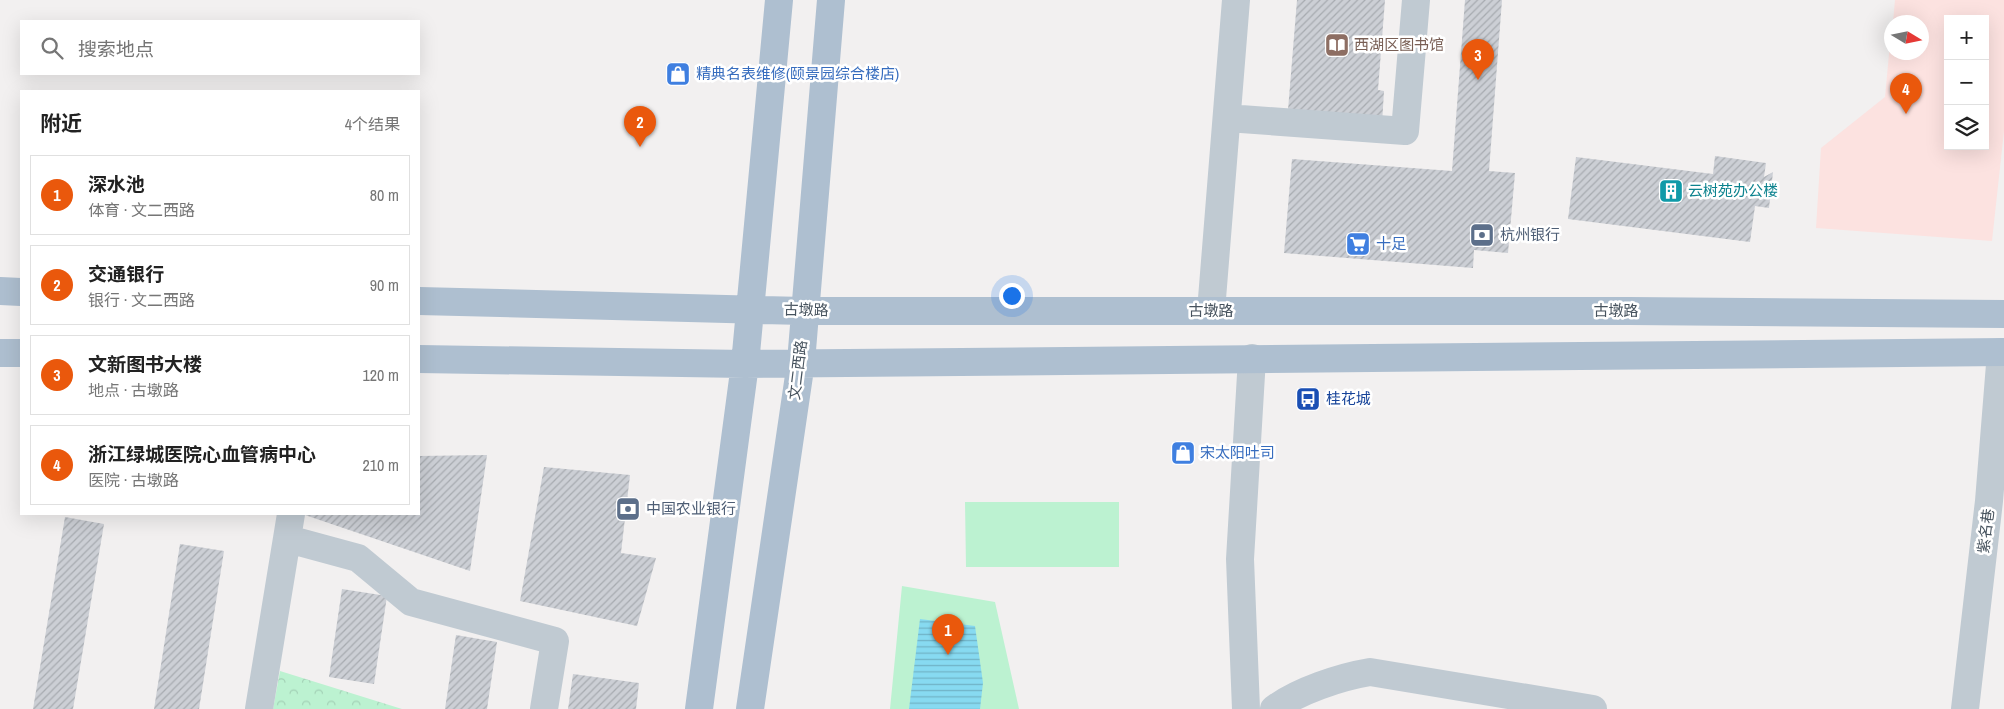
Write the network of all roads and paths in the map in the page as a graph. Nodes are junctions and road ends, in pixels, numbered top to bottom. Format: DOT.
graph roads {
  1 [pos="779,0"];
  2 [pos="831,0"];
  3 [pos="1236,0"];
  4 [pos="1416,0"];
  5 [pos="1226,118"];
  6 [pos="0,291"];
  7 [pos="20,292"];
  8 [pos="420,301"];
  9 [pos="751,309"];
  10 [pos="804,311"];
  11 [pos="1211,311"];
  12 [pos="2004,314"];
  13 [pos="2002,352"];
  14 [pos="0,353"];
  15 [pos="20,353"];
  16 [pos="1252,358"];
  17 [pos="420,359"];
  18 [pos="801,362"];
  19 [pos="745,364"];
  20 [pos="290,526"];
  21 [pos="259,709"];
  22 [pos="544,709"];
  23 [pos="699,709"];
  24 [pos="750,709"];
  25 [pos="1246,709"];
  26 [pos="1274,709"];
  27 [pos="1592,709"];
  28 [pos="1965,709"];
  1 -- 9 [label="main road"];
  2 -- 10 [label="main road, 文二西路"];
  3 -- 5 [label="street"];
  4 -- 5 [label="street"];
  5 -- 11 [label="street"];
  6 -- 7 [label="main road"];
  8 -- 9 [label="main road, 古墩路"];
  9 -- 10 [label="main road, 古墩路"];
  9 -- 19 [label="main road"];
  10 -- 11 [label="main road, 古墩路"];
  10 -- 18 [label="main road, 文二西路"];
  11 -- 12 [label="main road, 古墩路"];
  13 -- 16 [label="main road"];
  13 -- 28 [label="street, 紫名巷"];
  14 -- 15 [label="main road"];
  16 -- 18 [label="main road"];
  16 -- 25 [label="street"];
  17 -- 19 [label="main road"];
  18 -- 19 [label="main road"];
  18 -- 24 [label="main road, 文二西路"];
  19 -- 23 [label="main road"];
  20 -- 21 [label="street"];
  20 -- 22 [label="street"];
  26 -- 27 [label="street"];
}
